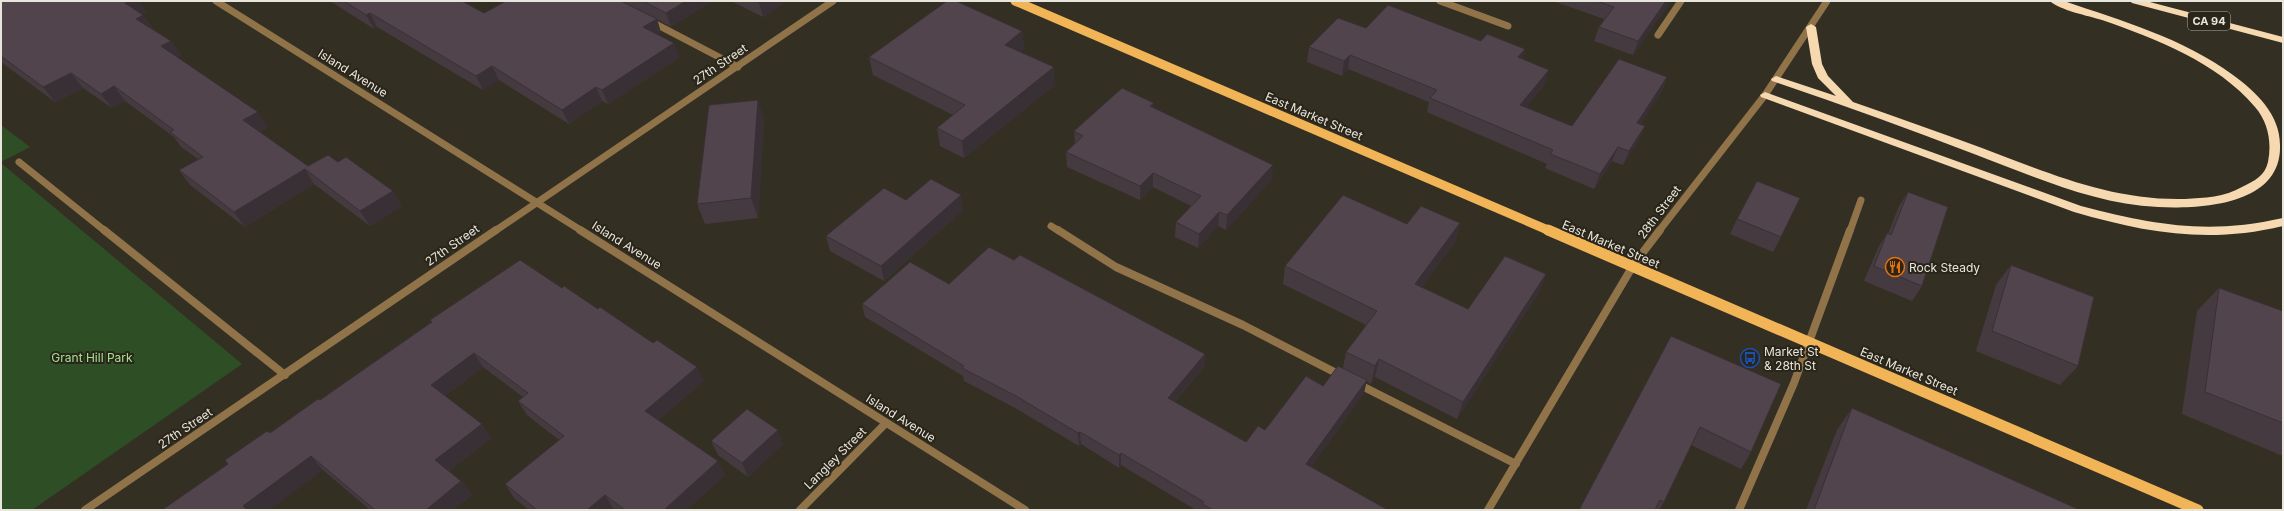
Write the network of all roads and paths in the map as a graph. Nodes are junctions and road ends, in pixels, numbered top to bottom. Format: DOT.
graph roads {
  1 [pos="216,1"];
  2 [pos="833,1"];
  3 [pos="1015,1"];
  4 [pos="1440,1"];
  5 [pos="1681,1"];
  6 [pos="1826,1"];
  7 [pos="2055,1"];
  8 [pos="2134,1"];
  9 [pos="643,18"];
  10 [pos="1508,26"];
  11 [pos="1811,27"];
  12 [pos="1658,35"];
  13 [pos="2283,40"];
  14 [pos="738,67"];
  15 [pos="1776,79"];
  16 [pos="1765,95"];
  17 [pos="1850,103"];
  18 [pos="19,162"];
  19 [pos="1861,200"];
  20 [pos="535,202"];
  21 [pos="2283,222"];
  22 [pos="1051,226"];
  23 [pos="1809,342"];
  24 [pos="285,375"];
  25 [pos="886,423"];
  26 [pos="1516,464"];
  27 [pos="85,510"];
  28 [pos="800,510"];
  29 [pos="1025,510"];
  30 [pos="1488,510"];
  31 [pos="1739,510"];
  32 [pos="2198,510"];
  1 -- 20 [label="street, Island Avenue"];
  2 -- 14 [label="street, 27th Street"];
  3 -- 23 [label="main road, East Market Street"];
  4 -- 10 [label="street"];
  5 -- 12 [label="street"];
  6 -- 11 [label="street, 28th Street"];
  7 -- 17 [label="highway"];
  8 -- 13 [label="highway, CA 94"];
  9 -- 14 [label="street"];
  11 -- 15 [label="street, 28th Street"];
  11 -- 17 [label="highway"];
  14 -- 20 [label="street, 27th Street"];
  15 -- 16 [label="street, 28th Street"];
  15 -- 17 [label="highway"];
  16 -- 21 [label="highway"];
  16 -- 26 [label="street, 28th Street"];
  18 -- 24 [label="street"];
  19 -- 23 [label="street"];
  20 -- 24 [label="street, 27th Street"];
  20 -- 25 [label="street, Island Avenue"];
  22 -- 26 [label="street"];
  23 -- 31 [label="street"];
  23 -- 32 [label="main road, East Market Street"];
  24 -- 27 [label="street, 27th Street"];
  25 -- 28 [label="street, Langley Street"];
  25 -- 29 [label="street, Island Avenue"];
  26 -- 30 [label="street, 28th Street"];
}
